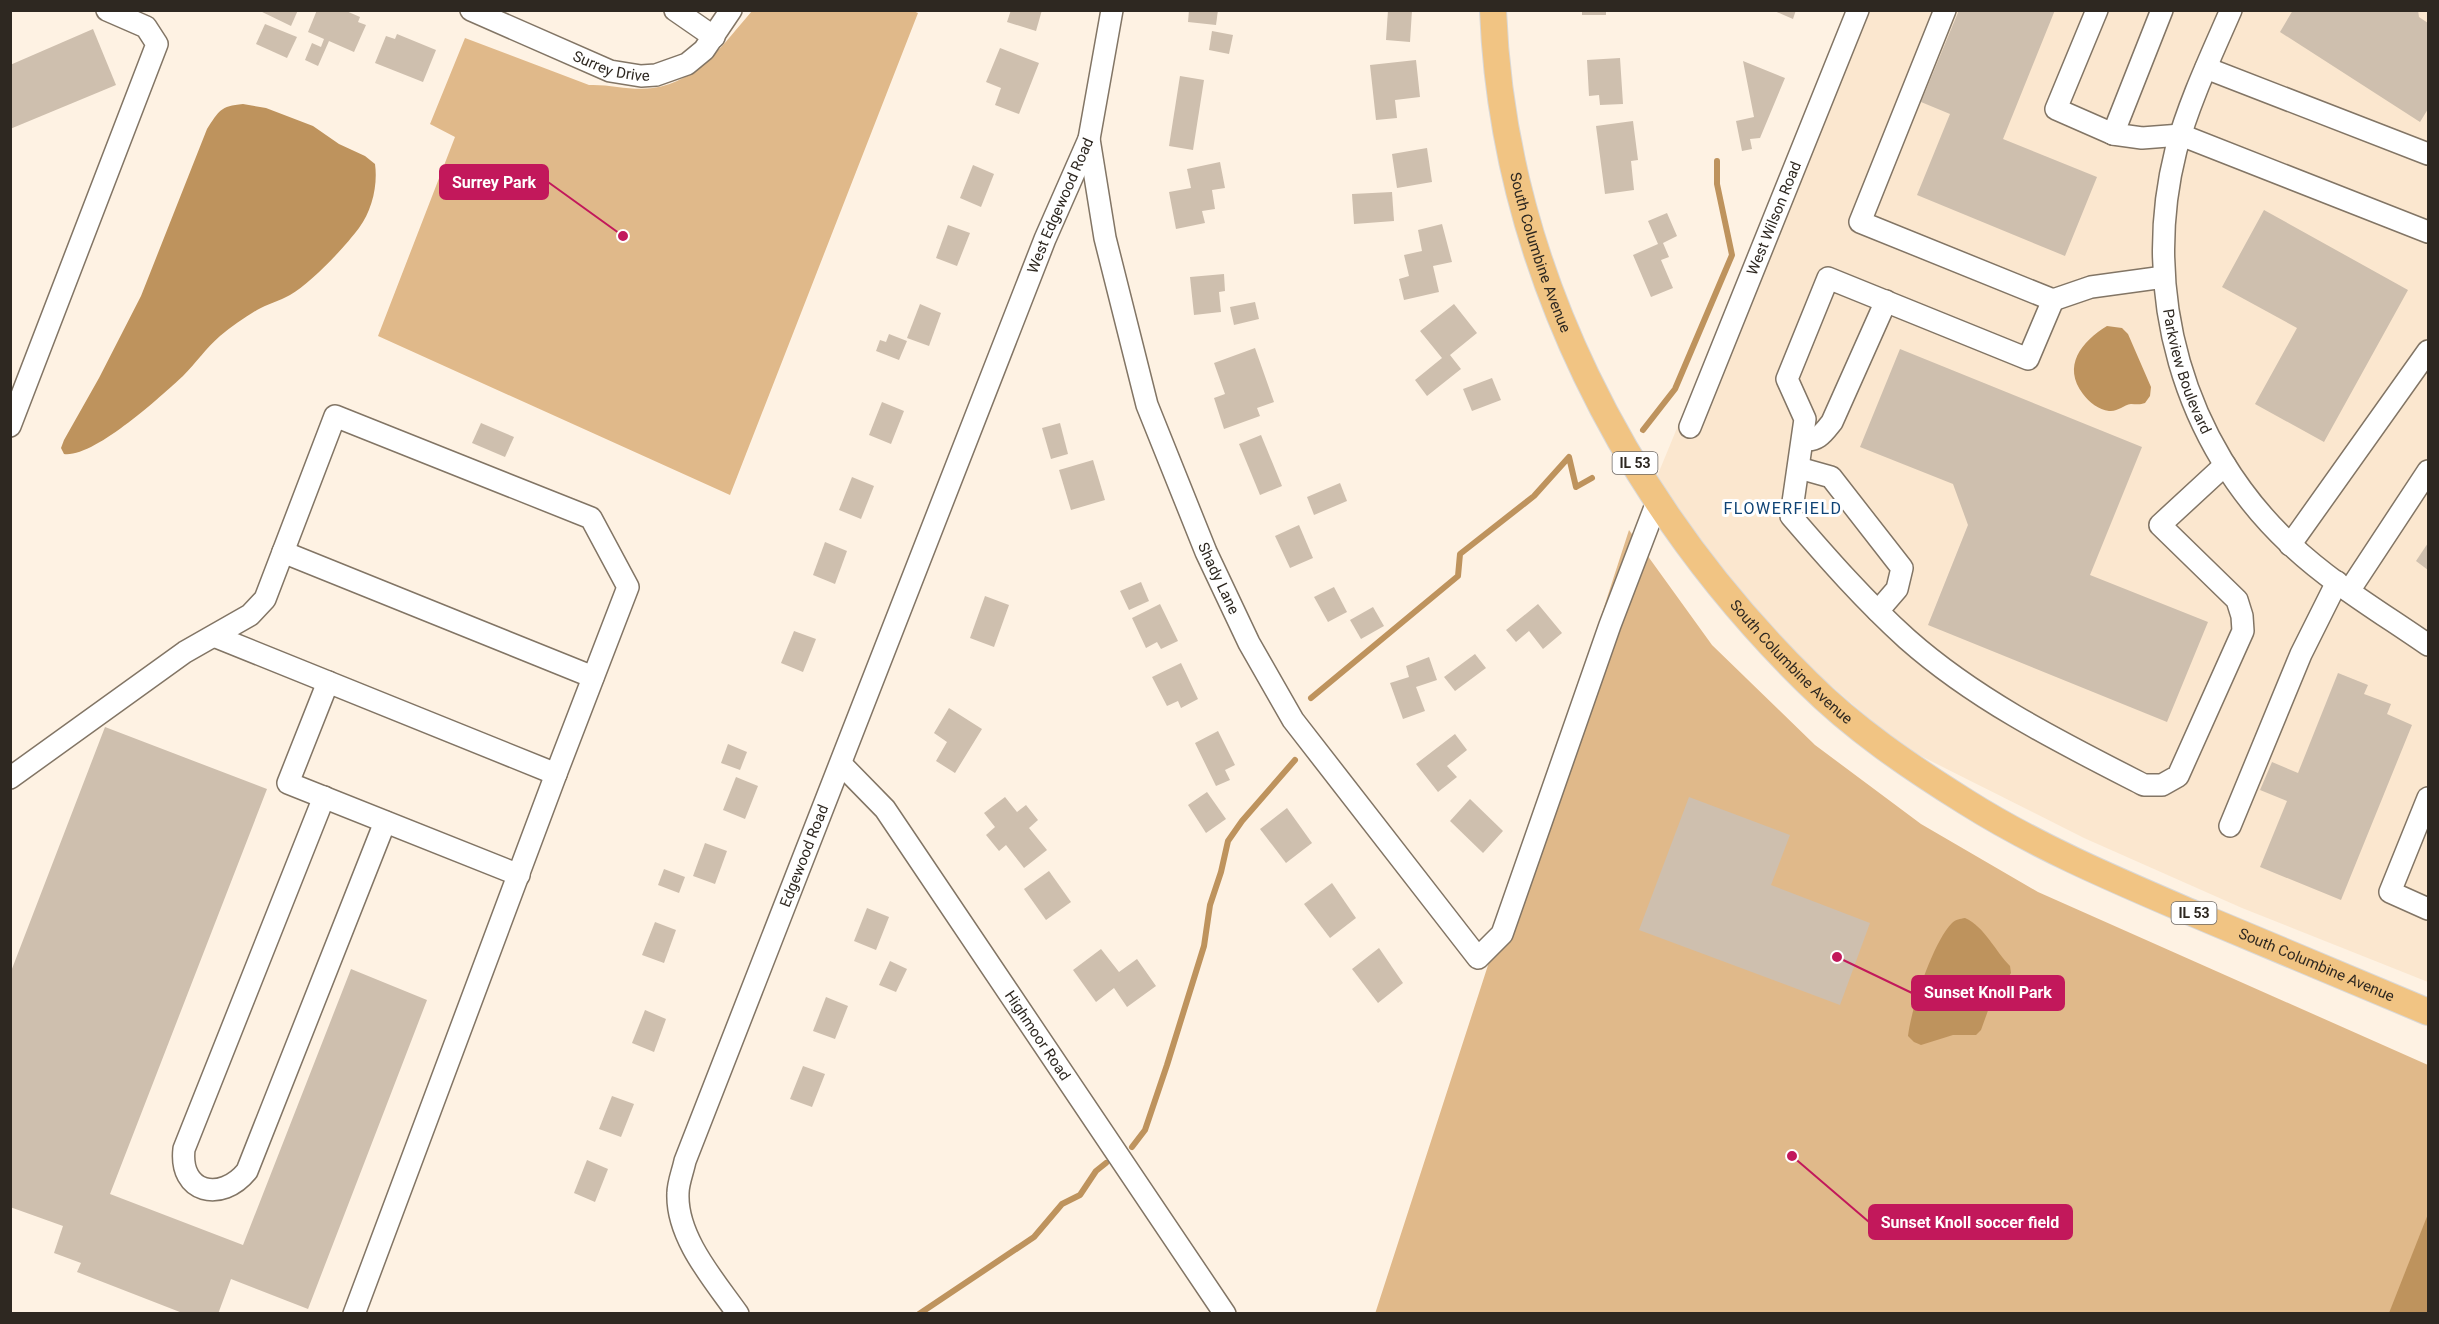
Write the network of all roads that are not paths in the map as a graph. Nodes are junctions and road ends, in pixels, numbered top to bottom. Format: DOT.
graph roads {
  1 [pos="107,10"];
  2 [pos="675,10"];
  3 [pos="731,10"];
  4 [pos="1112,10"];
  5 [pos="1493,10"];
  6 [pos="1858,10"];
  7 [pos="1945,10"];
  8 [pos="2097,10"];
  9 [pos="2162,10"];
  10 [pos="2231,10"];
  11 [pos="474,11"];
  12 [pos="714,37"];
  13 [pos="2206,68"];
  14 [pos="2113,134"];
  15 [pos="2181,135"];
  16 [pos="1089,139"];
  17 [pos="2428,153"];
  18 [pos="2428,232"];
  19 [pos="2164,278"];
  20 [pos="2053,300"];
  21 [pos="1886,301"];
  22 [pos="2428,351"];
  23 [pos="986,394"];
  24 [pos="10,426"];
  25 [pos="1690,427"];
  26 [pos="1803,439"];
  27 [pos="2225,465"];
  28 [pos="1799,468"];
  29 [pos="2428,471"];
  30 [pos="1657,502"];
  31 [pos="2290,545"];
  32 [pos="283,552"];
  33 [pos="2343,586"];
  34 [pos="1878,611"];
  35 [pos="214,636"];
  36 [pos="2428,645"];
  37 [pos="594,677"];
  38 [pos="328,682"];
  39 [pos="842,764"];
  40 [pos="556,774"];
  41 [pos="10,778"];
  42 [pos="324,797"];
  43 [pos="2428,798"];
  44 [pos="385,822"];
  45 [pos="2230,826"];
  46 [pos="519,875"];
  47 [pos="2428,909"];
  48 [pos="2428,1012"];
  49 [pos="354,1314"];
  50 [pos="738,1314"];
  51 [pos="1225,1314"];
  1 -- 24 [label="street"];
  2 -- 12 [label="street"];
  3 -- 12 [label="street, Surrey Drive"];
  4 -- 16 [label="street, West Edgewood Road"];
  5 -- 30 [label="main road, South Columbine Avenue / IL 53"];
  6 -- 25 [label="street, West Wilson Road"];
  7 -- 20 [label="street"];
  8 -- 14 [label="street"];
  9 -- 14 [label="street"];
  10 -- 13 [label="street, Parkview Boulevard"];
  11 -- 12 [label="street, Surrey Drive"];
  13 -- 15 [label="street, Parkview Boulevard"];
  13 -- 17 [label="street"];
  14 -- 15 [label="street"];
  15 -- 18 [label="street"];
  15 -- 19 [label="street, Parkview Boulevard"];
  16 -- 23 [label="street, West Edgewood Road"];
  16 -- 30 [label="street, Shady Lane"];
  19 -- 20 [label="street"];
  19 -- 27 [label="street, Parkview Boulevard"];
  20 -- 21 [label="street"];
  21 -- 26 [label="street"];
  21 -- 26 [label="street"];
  22 -- 31 [label="street"];
  23 -- 39 [label="street, Edgewood Road"];
  26 -- 28 [label="street"];
  27 -- 31 [label="street, Parkview Boulevard"];
  27 -- 34 [label="street"];
  28 -- 34 [label="street"];
  28 -- 34 [label="street"];
  29 -- 33 [label="street"];
  30 -- 48 [label="main road, South Columbine Avenue / IL 53"];
  31 -- 33 [label="street, Parkview Boulevard"];
  32 -- 35 [label="street"];
  32 -- 37 [label="street"];
  32 -- 37 [label="street"];
  33 -- 36 [label="street, Parkview Boulevard"];
  33 -- 45 [label="street"];
  35 -- 38 [label="street"];
  35 -- 41 [label="street"];
  37 -- 40 [label="street"];
  38 -- 40 [label="street"];
  38 -- 42 [label="street"];
  39 -- 50 [label="street, Edgewood Road"];
  39 -- 51 [label="street, Highmoor Road"];
  40 -- 46 [label="street"];
  42 -- 44 [label="street"];
  42 -- 44 [label="street"];
  43 -- 47 [label="street"];
  44 -- 46 [label="street"];
  46 -- 49 [label="street"];
}
